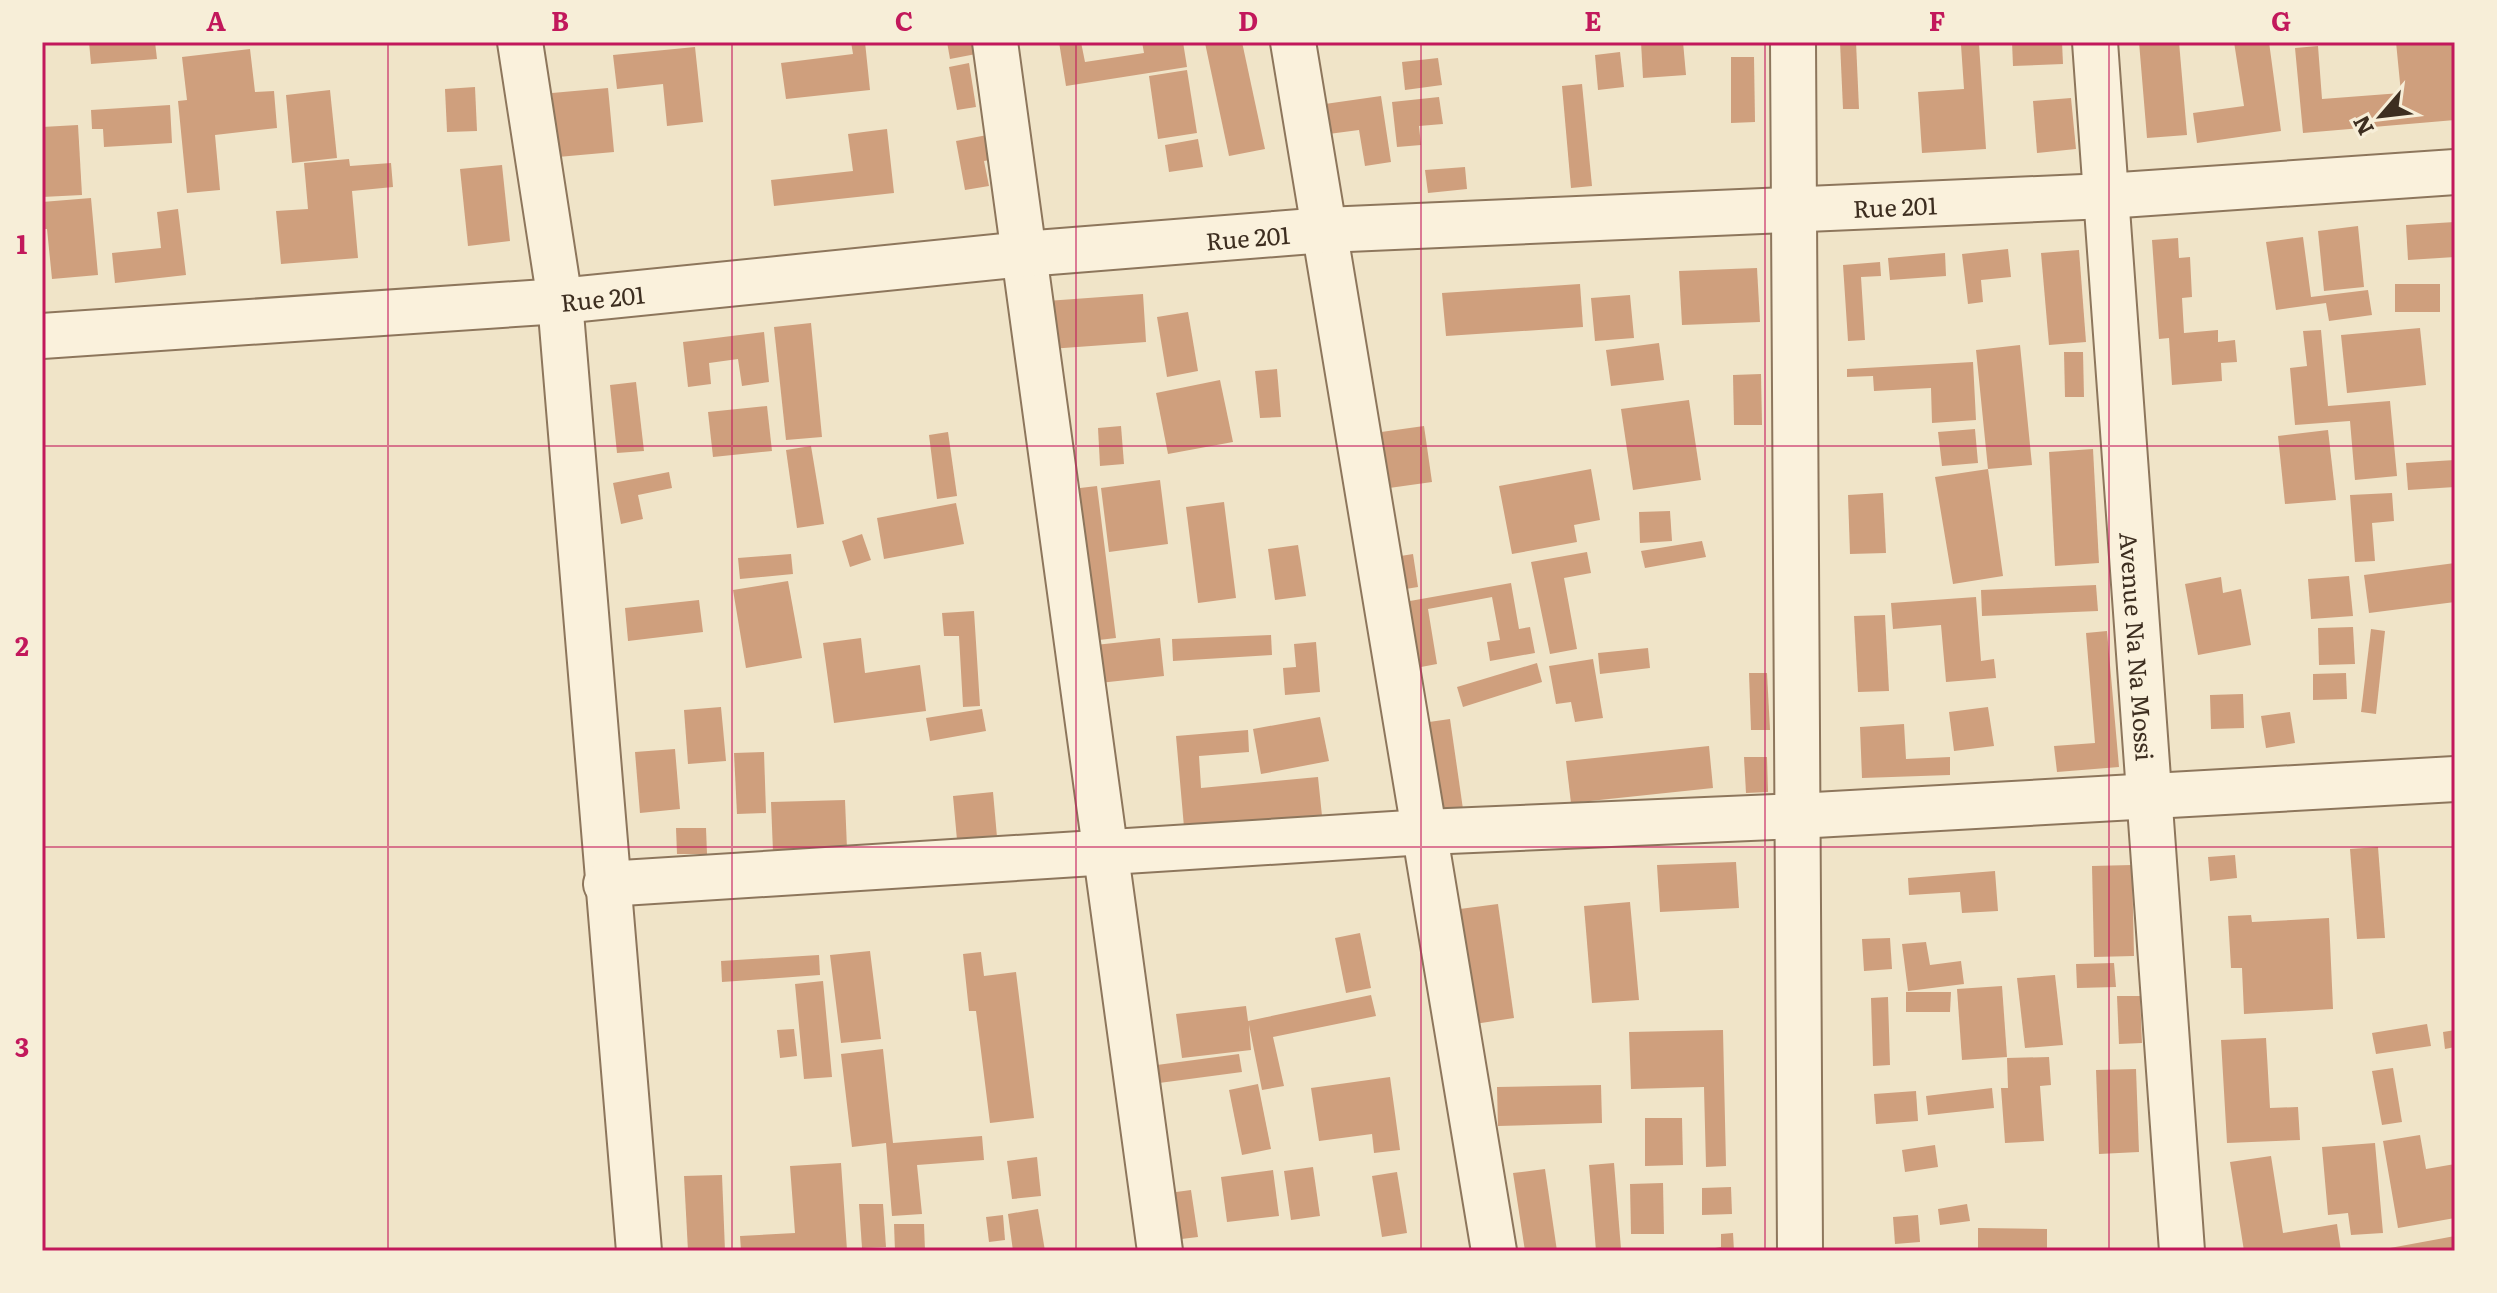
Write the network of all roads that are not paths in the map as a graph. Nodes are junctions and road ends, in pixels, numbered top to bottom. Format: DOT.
graph roads {
  1 [pos="520,42"];
  2 [pos="995,42"];
  3 [pos="1293,42"];
  4 [pos="1793,42"];
  5 [pos="2095,42"];
  6 [pos="2455,172"];
  7 [pos="2106,196"];
  8 [pos="1794,209"];
  9 [pos="1325,230"];
  10 [pos="1024,254"];
  11 [pos="560,301"];
  12 [pos="42,336"];
  13 [pos="2455,779"];
  14 [pos="2149,796"];
  15 [pos="1797,816"];
  16 [pos="1425,832"];
  17 [pos="1106,853"];
  18 [pos="606,884"];
  19 [pos="639,1251"];
  20 [pos="1160,1251"];
  21 [pos="1494,1251"];
  22 [pos="1800,1251"];
  23 [pos="2182,1251"];
  1 -- 11 [label="street"];
  2 -- 10 [label="street"];
  3 -- 9 [label="street"];
  4 -- 8 [label="street"];
  5 -- 7 [label="street, Avenue Na Na Mossi"];
  6 -- 7 [label="street, Rue 201"];
  7 -- 8 [label="street, Rue 201"];
  7 -- 14 [label="street, Avenue Na Na Mossi"];
  8 -- 9 [label="street, Rue 201"];
  8 -- 15 [label="street"];
  9 -- 10 [label="street, Rue 201"];
  9 -- 16 [label="street"];
  10 -- 11 [label="street, Rue 201"];
  10 -- 17 [label="street"];
  11 -- 12 [label="street, Rue 201"];
  11 -- 18 [label="street"];
  13 -- 14 [label="street"];
  14 -- 15 [label="street"];
  14 -- 23 [label="street, Avenue Na Na Mossi"];
  15 -- 16 [label="street"];
  15 -- 22 [label="street"];
  16 -- 17 [label="street"];
  16 -- 21 [label="street"];
  17 -- 18 [label="street"];
  17 -- 20 [label="street"];
  18 -- 19 [label="street"];
}
